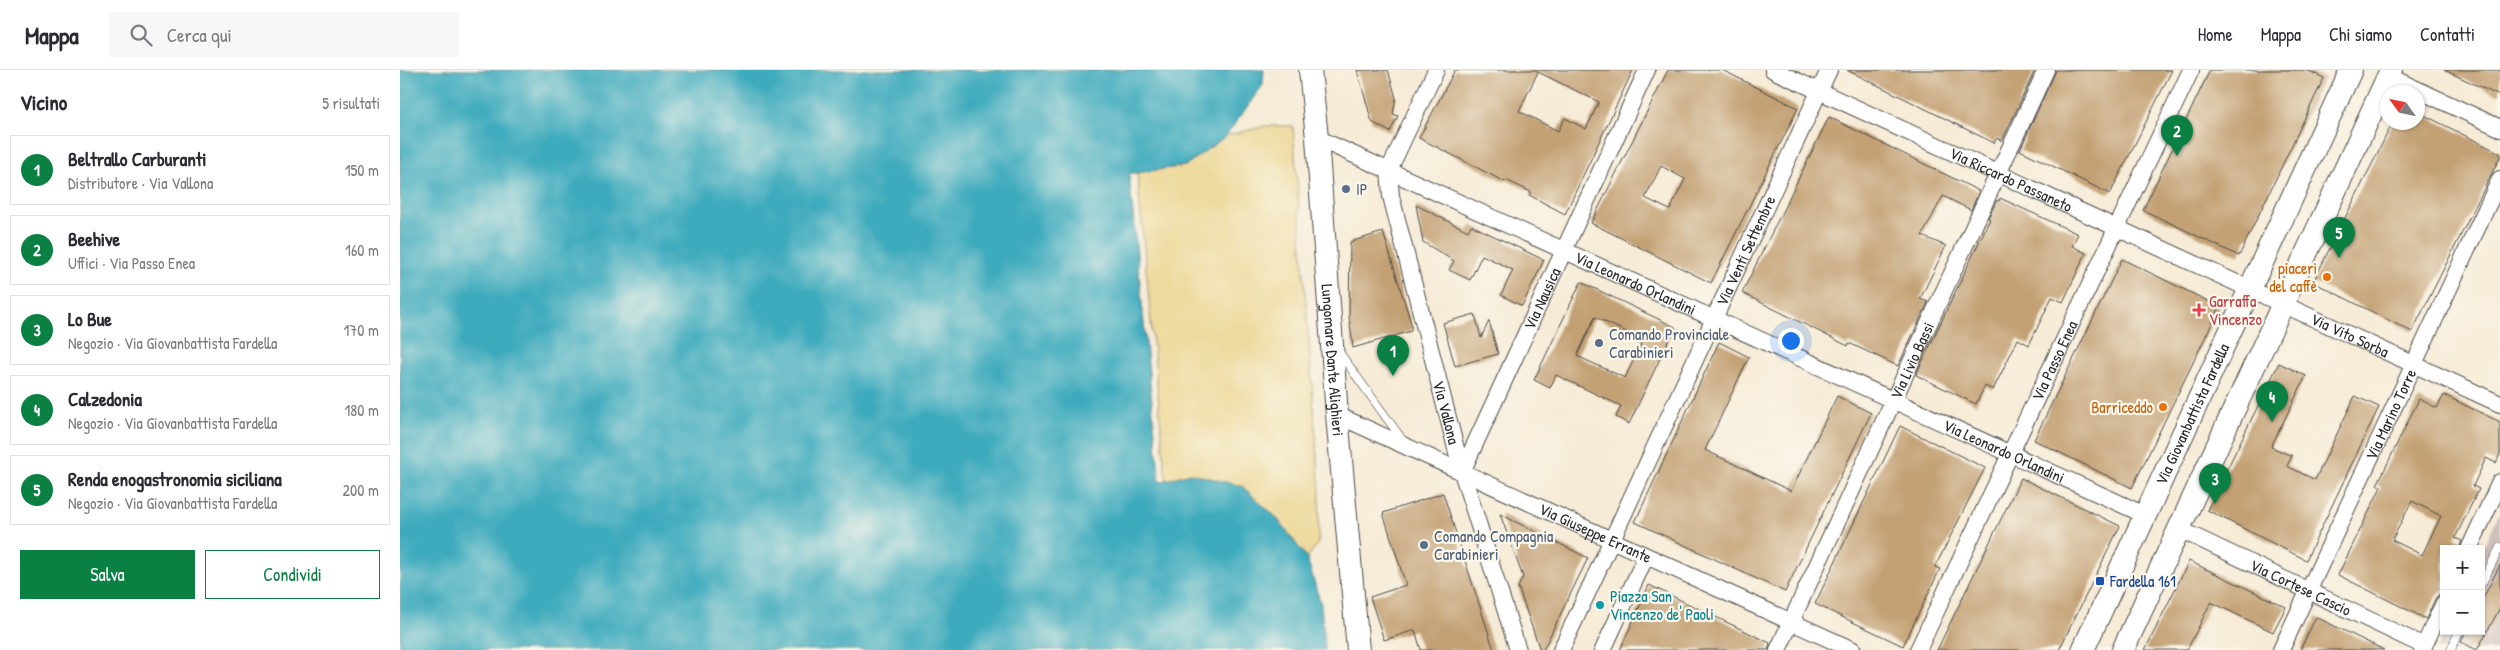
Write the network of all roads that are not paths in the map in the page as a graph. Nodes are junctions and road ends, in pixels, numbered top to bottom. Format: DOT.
graph roads {
  1 [pos="1310,70"];
  2 [pos="1436,70"];
  3 [pos="1647,70"];
  4 [pos="1773,70"];
  5 [pos="1829,70"];
  6 [pos="2046,70"];
  7 [pos="2191,70"];
  8 [pos="2351,70"];
  9 [pos="2389,73"];
  10 [pos="1819,92"];
  11 [pos="2500,128"];
  12 [pos="1317,138"];
  13 [pos="1389,170"];
  14 [pos="1998,174"];
  15 [pos="2500,179"];
  16 [pos="2116,229"];
  17 [pos="1564,250"];
  18 [pos="2249,290"];
  19 [pos="2282,304"];
  20 [pos="1714,318"];
  21 [pos="1332,343"];
  22 [pos="2414,365"];
  23 [pos="1893,400"];
  24 [pos="2500,404"];
  25 [pos="1338,415"];
  26 [pos="1408,447"];
  27 [pos="2011,454"];
  28 [pos="1462,472"];
  29 [pos="2500,482"];
  30 [pos="2145,515"];
  31 [pos="2179,529"];
  32 [pos="1612,540"];
  33 [pos="2471,545"];
  34 [pos="2500,547"];
  35 [pos="1646,556"];
  36 [pos="2485,577"];
  37 [pos="2309,591"];
  38 [pos="2440,612"];
  39 [pos="1791,621"];
  40 [pos="2457,635"];
  41 [pos="2423,648"];
  42 [pos="1358,650"];
  43 [pos="1518,650"];
  44 [pos="1561,650"];
  45 [pos="1603,650"];
  46 [pos="1778,650"];
  47 [pos="1854,650"];
  48 [pos="1918,650"];
  49 [pos="2083,650"];
  50 [pos="2123,650"];
  51 [pos="2281,650"];
  52 [pos="2451,650"];
  1 -- 12 [label="main road, Lungomare Dante Alighieri"];
  2 -- 13 [label="street"];
  3 -- 17 [label="street, Via Nausica"];
  4 -- 10 [label="street, Via Riccardo Passaneto"];
  5 -- 10 [label="street, Via Venti Settembre"];
  6 -- 14 [label="street, Via Livio Bassi"];
  7 -- 16 [label="street, Via Passo Enea"];
  8 -- 18 [label="main road, Via Giovanbattista Fardella"];
  9 -- 11 [label="street"];
  9 -- 19 [label="main road"];
  10 -- 14 [label="street, Via Riccardo Passaneto"];
  10 -- 20 [label="street, Via Venti Settembre"];
  12 -- 13 [label="street, Via Leonardo Orlandini"];
  12 -- 21 [label="main road, Lungomare Dante Alighieri"];
  13 -- 17 [label="street, Via Leonardo Orlandini"];
  13 -- 28 [label="street, Via Vallona"];
  14 -- 16 [label="street, Via Riccardo Passaneto"];
  14 -- 23 [label="street, Via Livio Bassi"];
  15 -- 22 [label="street, Via Marino Torre"];
  16 -- 18 [label="street, Via Riccardo Passaneto"];
  16 -- 27 [label="street, Via Passo Enea"];
  17 -- 20 [label="street, Via Leonardo Orlandini"];
  17 -- 28 [label="street, Via Nausica"];
  18 -- 19 [label="street, Via Vito Sorba"];
  18 -- 30 [label="main road, Via Giovanbattista Fardella"];
  19 -- 22 [label="street, Via Vito Sorba"];
  19 -- 31 [label="main road"];
  20 -- 23 [label="street, Via Leonardo Orlandini"];
  20 -- 32 [label="street, Via Venti Settembre"];
  21 -- 25 [label="main road, Lungomare Dante Alighieri"];
  21 -- 26 [label="lane"];
  22 -- 24 [label="street, Via Vito Sorba"];
  22 -- 37 [label="street, Via Marino Torre"];
  23 -- 27 [label="street, Via Leonardo Orlandini"];
  23 -- 39 [label="street, Via Livio Bassi"];
  25 -- 26 [label="street, Via Giuseppe Errante"];
  25 -- 42 [label="main road, Lungomare Dante Alighieri"];
  26 -- 28 [label="street, Via Giuseppe Errante"];
  27 -- 30 [label="street, Via Leonardo Orlandini"];
  27 -- 48 [label="street, Via Passo Enea"];
  28 -- 32 [label="street, Via Giuseppe Errante"];
  28 -- 43 [label="street, Via Vallona"];
  29 -- 33 [label="street"];
  30 -- 49 [label="main road, Via Giovanbattista Fardella"];
  31 -- 37 [label="street, Via Cortese Cascio"];
  31 -- 50 [label="main road"];
  32 -- 35 [label="street, Via Giuseppe Errante"];
  32 -- 44 [label="street, Via Venti Settembre"];
  34 -- 36 [label="lane"];
  35 -- 39 [label="street, Via Giuseppe Errante"];
  35 -- 45 [label="street"];
  37 -- 41 [label="street, Via Cortese Cascio"];
  37 -- 51 [label="street, Via Marino Torre"];
  38 -- 41 [label="street"];
  39 -- 46 [label="street, Via Livio Bassi"];
  39 -- 47 [label="street, Via Giuseppe Errante"];
  40 -- 52 [label="lane"];
}
